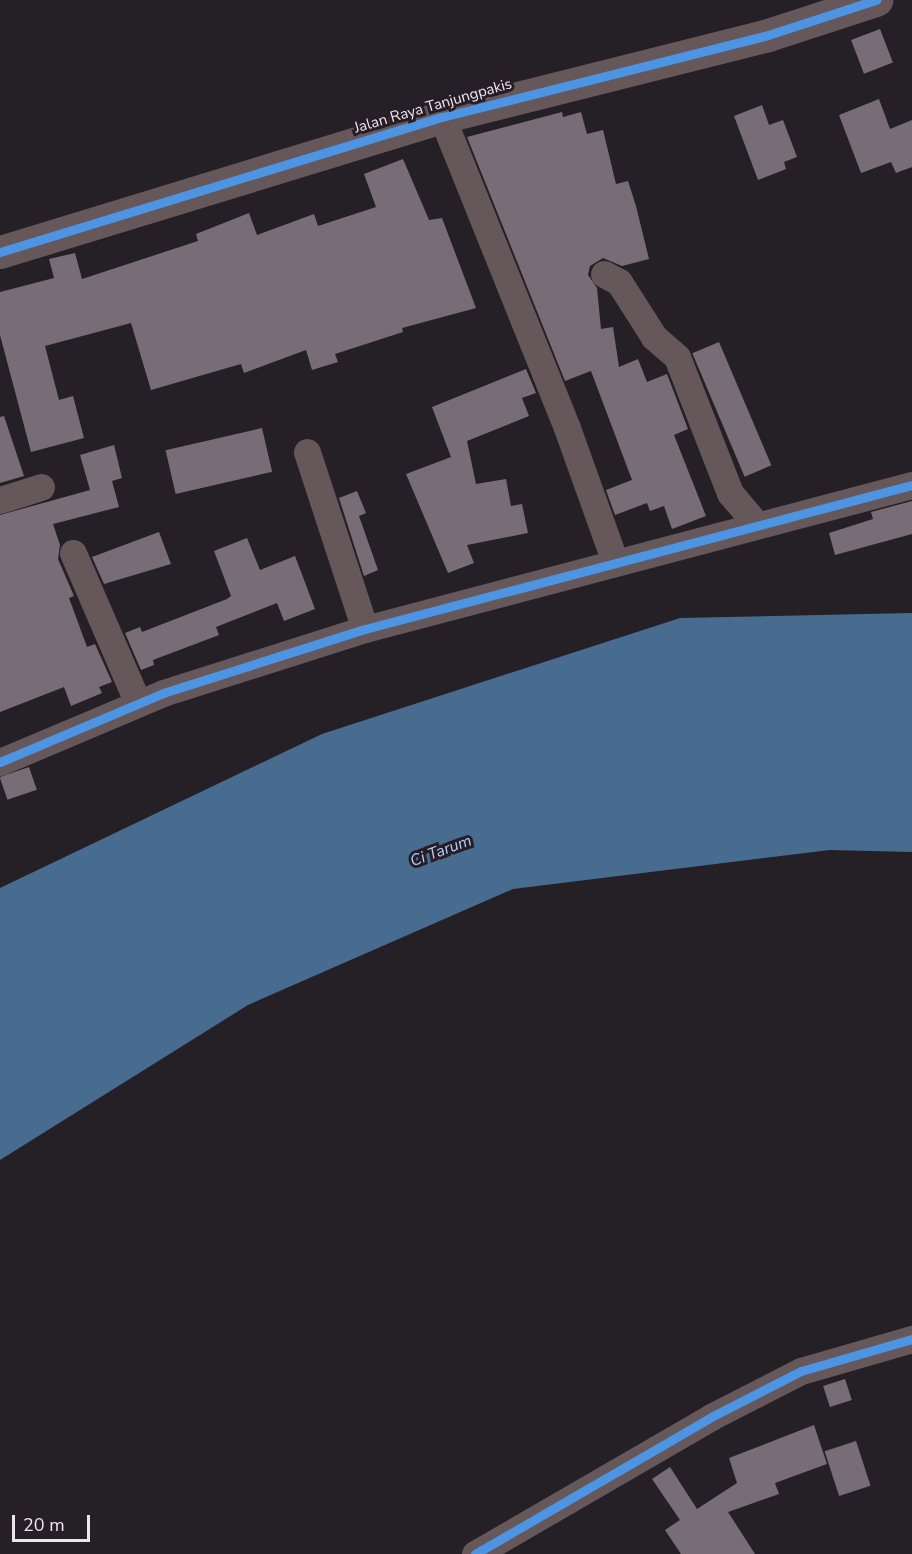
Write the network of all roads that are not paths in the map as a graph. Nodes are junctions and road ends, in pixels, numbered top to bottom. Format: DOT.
graph roads {
  1 [pos="876,0"];
  2 [pos="442,117"];
  3 [pos="0,252"];
  4 [pos="604,273"];
  5 [pos="307,452"];
  6 [pos="912,484"];
  7 [pos="41,487"];
  8 [pos="0,500"];
  9 [pos="757,525"];
  10 [pos="73,553"];
  11 [pos="615,562"];
  12 [pos="365,629"];
  13 [pos="138,703"];
  14 [pos="0,762"];
  15 [pos="912,1339"];
  16 [pos="475,1554"];
  1 -- 2 [label="street, Jalan Raya Tanjungpakis"];
  2 -- 3 [label="street, Jalan Raya Tanjungpakis"];
  2 -- 11 [label="street"];
  4 -- 9 [label="street"];
  5 -- 12 [label="street"];
  6 -- 9 [label="street"];
  7 -- 8 [label="street"];
  9 -- 11 [label="street"];
  10 -- 13 [label="street"];
  11 -- 12 [label="street"];
  12 -- 13 [label="street"];
  13 -- 14 [label="street"];
  15 -- 16 [label="street"];
}
